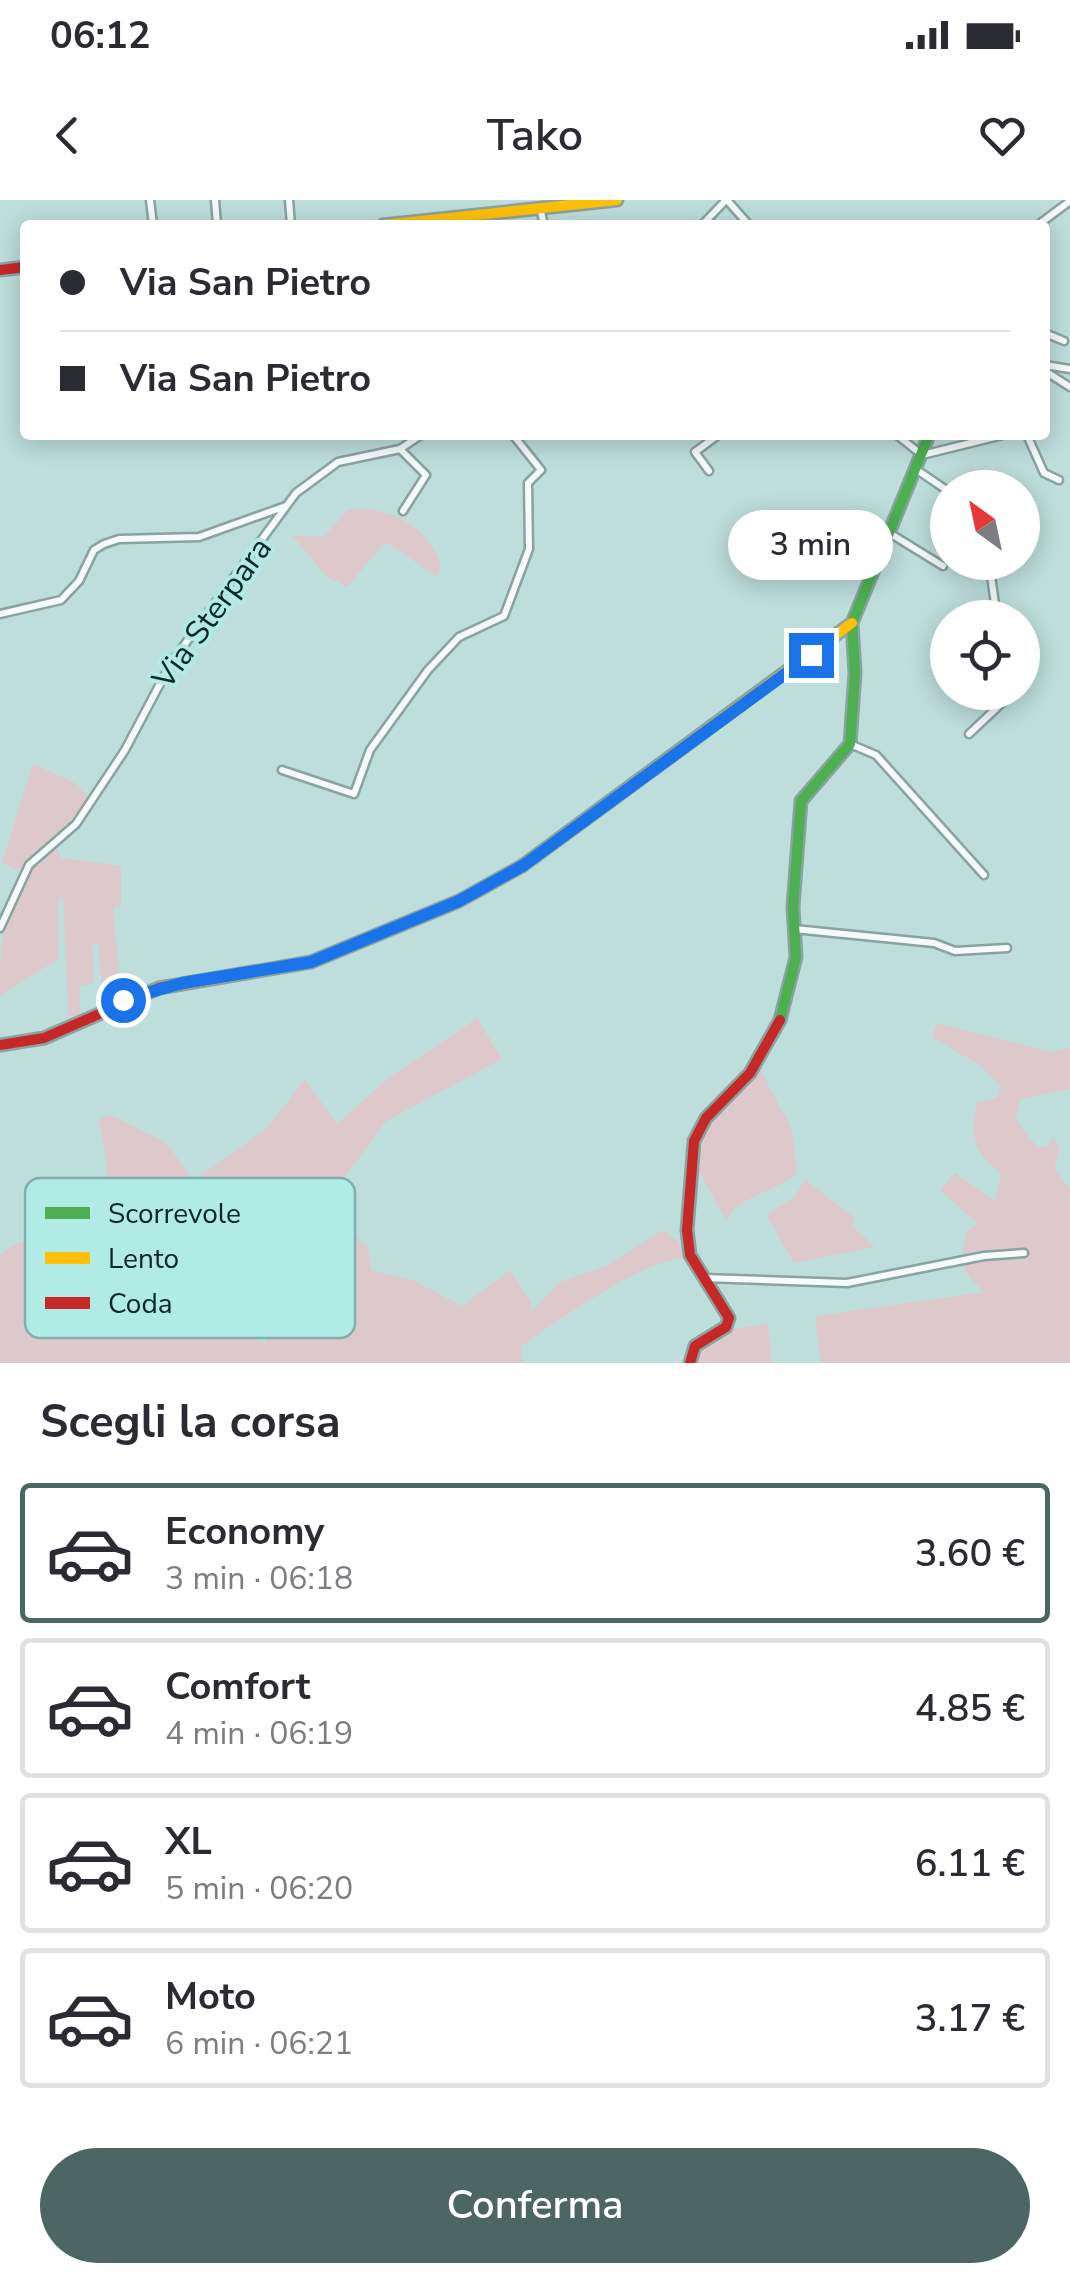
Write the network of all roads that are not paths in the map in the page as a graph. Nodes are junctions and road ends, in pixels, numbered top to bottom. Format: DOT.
graph roads {
  1 [pos="617,200"];
  2 [pos="726,200"];
  3 [pos="600,201"];
  4 [pos="1070,201"];
  5 [pos="540,208"];
  6 [pos="429,220"];
  7 [pos="543,220"];
  8 [pos="707,220"];
  9 [pos="744,220"];
  10 [pos="1045,220"];
  11 [pos="1050,335"];
  12 [pos="1064,342"];
  13 [pos="1050,372"];
  14 [pos="1070,387"];
  15 [pos="412,440"];
  16 [pos="516,440"];
  17 [pos="711,440"];
  18 [pos="904,440"];
  19 [pos="928,440"];
  20 [pos="983,440"];
  21 [pos="1029,440"];
  22 [pos="400,448"];
  23 [pos="922,455"];
  24 [pos="917,470"];
  25 [pos="710,472"];
  26 [pos="930,479"];
  27 [pos="1059,480"];
  28 [pos="286,506"];
  29 [pos="403,511"];
  30 [pos="891,534"];
  31 [pos="930,560"];
  32 [pos="0,614"];
  33 [pos="852,622"];
  34 [pos="994,710"];
  35 [pos="969,734"];
  36 [pos="850,744"];
  37 [pos="282,770"];
  38 [pos="984,875"];
  39 [pos="0,928"];
  40 [pos="794,929"];
  41 [pos="1007,948"];
  42 [pos="0,1044"];
  43 [pos="1024,1253"];
  44 [pos="702,1278"];
  45 [pos="690,1363"];
  1 -- 3 [label="street"];
  2 -- 8 [label="street"];
  2 -- 9 [label="street"];
  3 -- 5 [label="street"];
  4 -- 10 [label="street"];
  5 -- 6 [label="street"];
  5 -- 7 [label="street"];
  11 -- 12 [label="street"];
  13 -- 14 [label="street"];
  15 -- 22 [label="street, Via Sterpara"];
  16 -- 37 [label="street"];
  17 -- 25 [label="street"];
  18 -- 23 [label="street"];
  19 -- 23 [label="street"];
  20 -- 23 [label="street"];
  21 -- 27 [label="street"];
  22 -- 28 [label="street, Via Sterpara"];
  22 -- 29 [label="street"];
  23 -- 24 [label="street"];
  24 -- 26 [label="street"];
  24 -- 30 [label="street"];
  28 -- 32 [label="street"];
  28 -- 39 [label="street, Via Sterpara"];
  30 -- 31 [label="street"];
  30 -- 33 [label="street"];
  33 -- 36 [label="street"];
  33 -- 42 [label="street"];
  34 -- 35 [label="street"];
  36 -- 38 [label="street"];
  36 -- 40 [label="street"];
  40 -- 41 [label="street"];
  40 -- 44 [label="street"];
  43 -- 44 [label="street"];
  44 -- 45 [label="street"];
}
